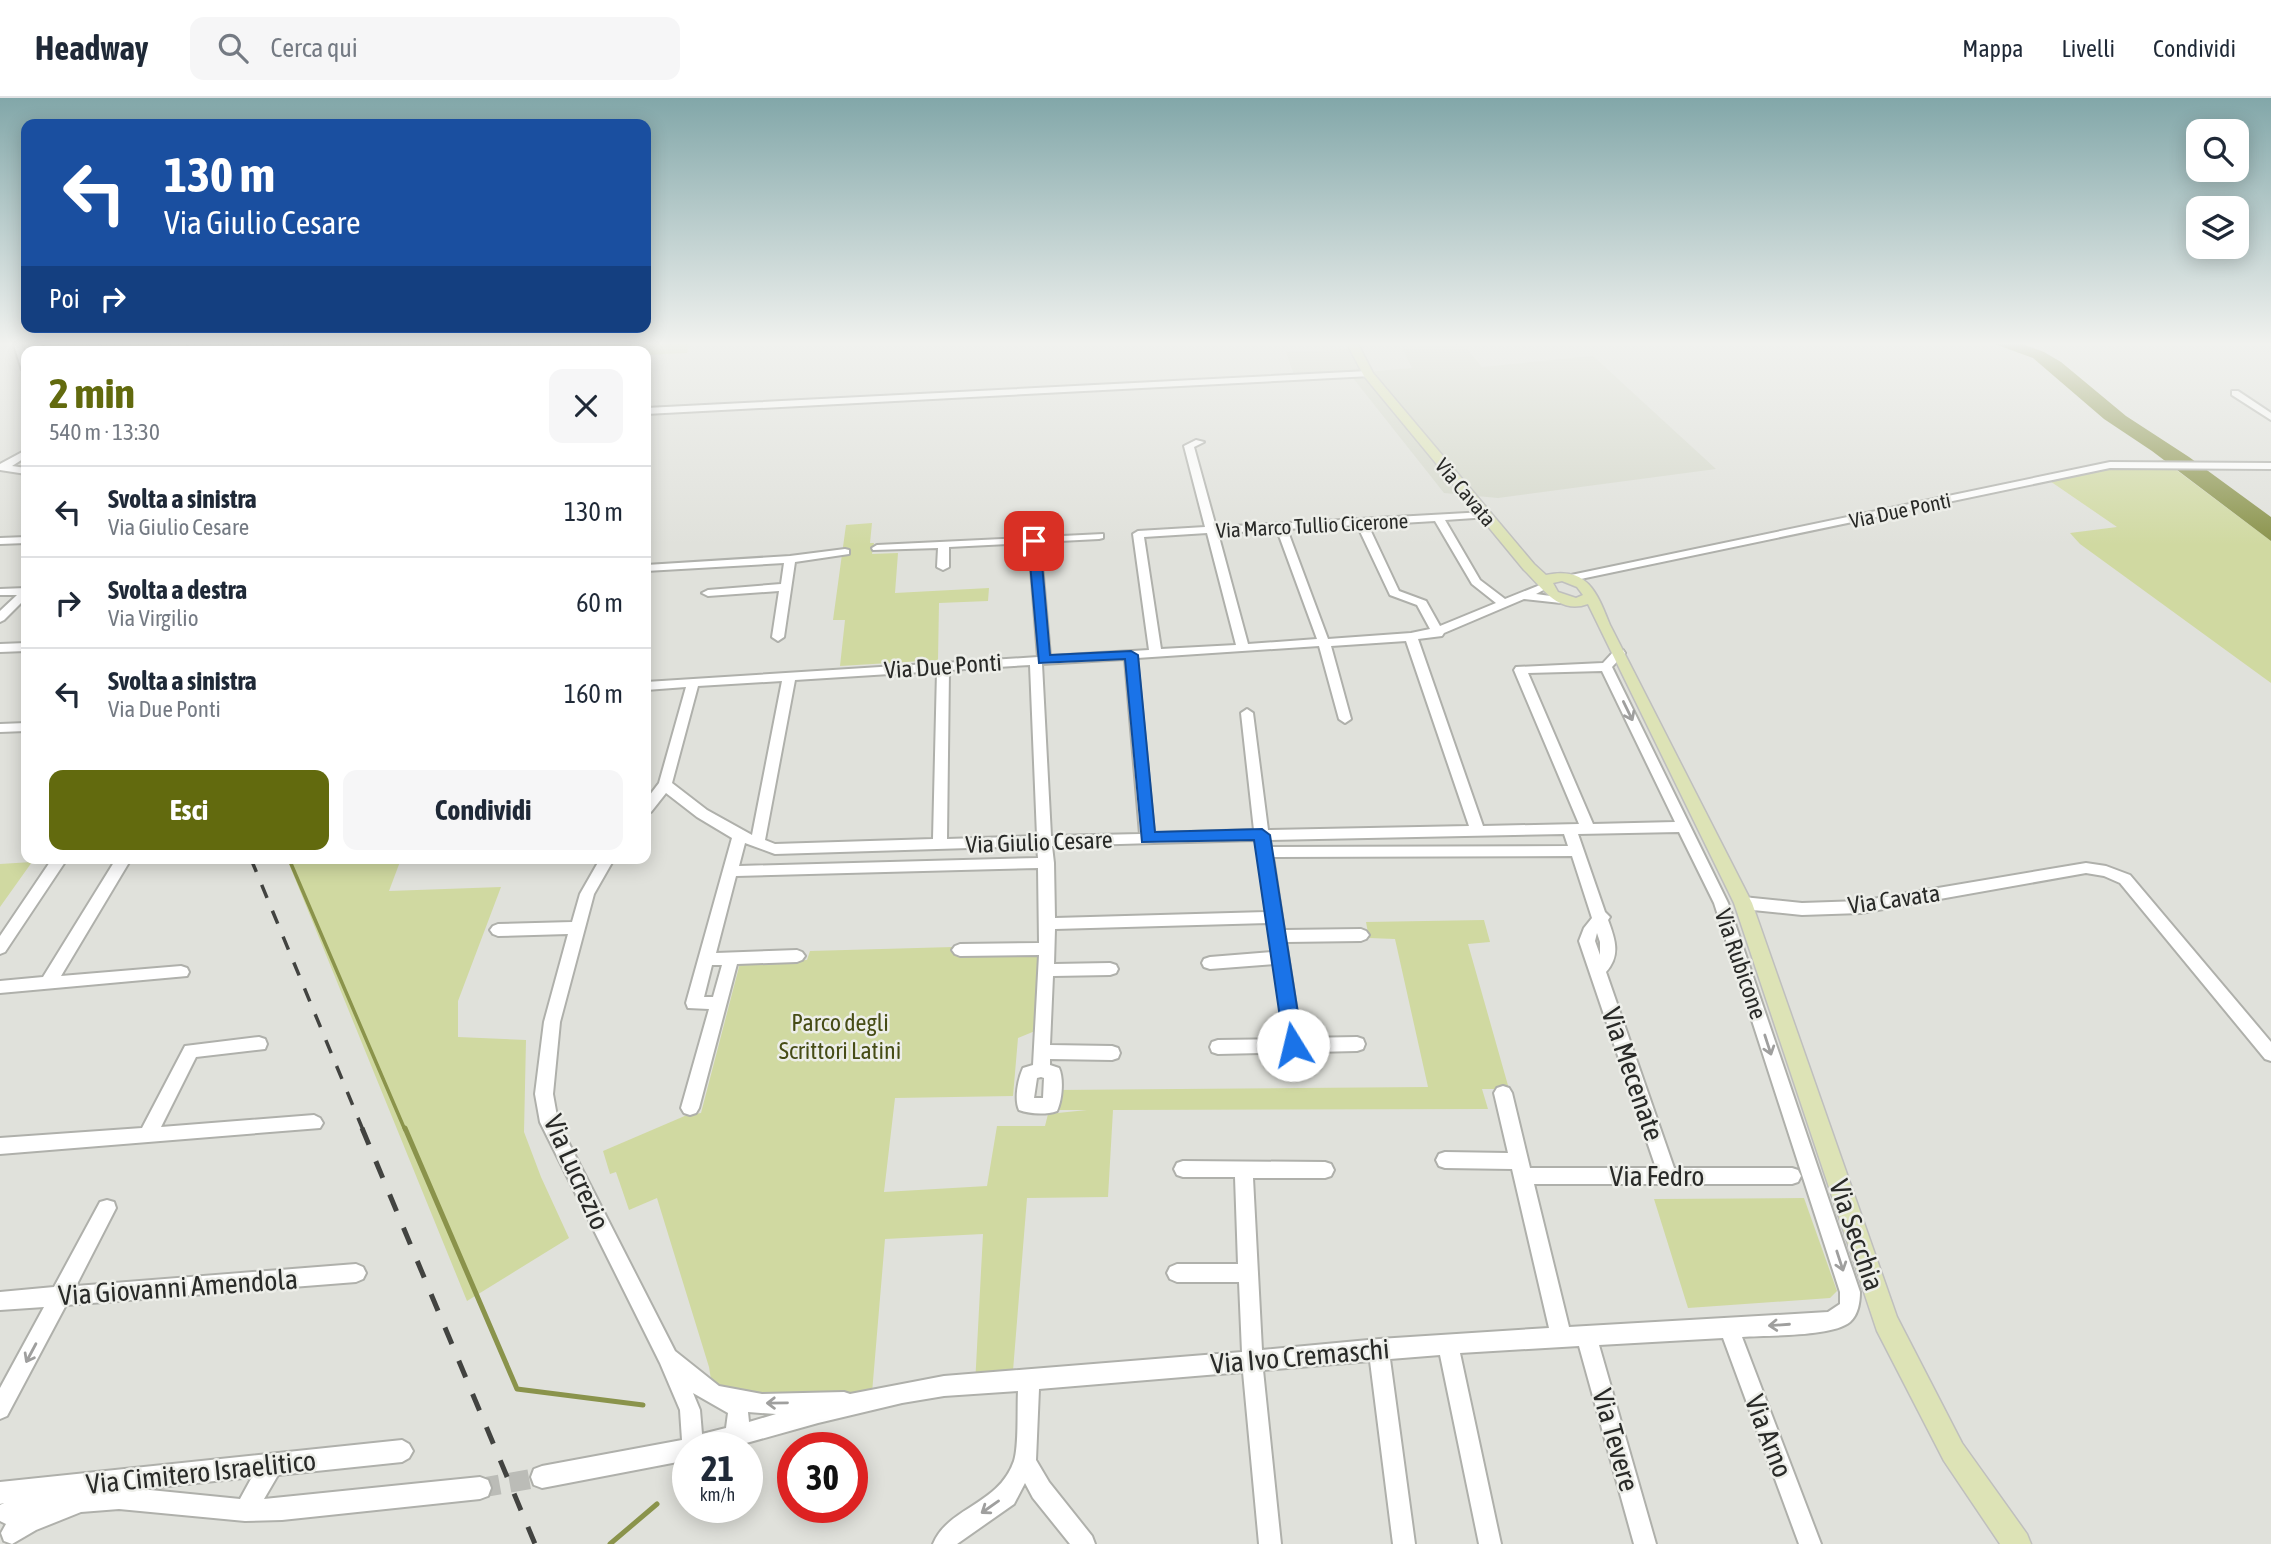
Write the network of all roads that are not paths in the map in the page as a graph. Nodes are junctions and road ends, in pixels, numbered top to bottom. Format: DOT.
graph roads {
  1 [pos="676,409"];
  2 [pos="1398,409"];
  3 [pos="651,411"];
  4 [pos="1199,442"];
  5 [pos="21,456"];
  6 [pos="2271,466"];
  7 [pos="1,467"];
  8 [pos="21,470"];
  9 [pos="1485,514"];
  10 [pos="1438,517"];
  11 [pos="1361,522"];
  12 [pos="1281,527"];
  13 [pos="1212,530"];
  14 [pos="1099,536"];
  15 [pos="21,540"];
  16 [pos="0,541"];
  17 [pos="1034,541"];
  18 [pos="944,545"];
  19 [pos="877,548"];
  20 [pos="845,552"];
  21 [pos="790,559"];
  22 [pos="943,567"];
  23 [pos="651,568"];
  24 [pos="1561,582"];
  25 [pos="786,587"];
  26 [pos="0,592"];
  27 [pos="21,592"];
  28 [pos="708,593"];
  29 [pos="21,597"];
  30 [pos="1508,601"];
  31 [pos="1566,601"];
  32 [pos="0,618"];
  33 [pos="1603,625"];
  34 [pos="1438,633"];
  35 [pos="778,637"];
  36 [pos="1411,637"];
  37 [pos="1324,643"];
  38 [pos="21,647"];
  39 [pos="0,648"];
  40 [pos="1243,648"];
  41 [pos="1155,653"];
  42 [pos="1619,653"];
  43 [pos="1131,655"];
  44 [pos="1040,660"];
  45 [pos="943,666"];
  46 [pos="1606,667"];
  47 [pos="789,677"];
  48 [pos="692,683"];
  49 [pos="651,687"];
  50 [pos="1247,713"];
  51 [pos="1345,719"];
  52 [pos="21,727"];
  53 [pos="0,728"];
  54 [pos="665,784"];
  55 [pos="651,802"];
  56 [pos="1684,827"];
  57 [pos="1570,830"];
  58 [pos="1589,830"];
  59 [pos="1478,832"];
  60 [pos="740,835"];
  61 [pos="1262,835"];
  62 [pos="1147,838"];
  63 [pos="1045,840"];
  64 [pos="757,844"];
  65 [pos="940,845"];
  66 [pos="1578,851"];
  67 [pos="1265,852"];
  68 [pos="1046,863"];
  69 [pos="57,864"];
  70 [pos="121,864"];
  71 [pos="604,864"];
  72 [pos="731,871"];
  73 [pos="1743,903"];
  74 [pos="1274,917"];
  75 [pos="1048,924"];
  76 [pos="578,928"];
  77 [pos="498,930"];
  78 [pos="1361,935"];
  79 [pos="1277,936"];
  80 [pos="0,948"];
  81 [pos="1047,949"];
  82 [pos="960,950"];
  83 [pos="797,956"];
  84 [pos="1279,958"];
  85 [pos="731,959"];
  86 [pos="706,960"];
  87 [pos="1210,963"];
  88 [pos="1110,969"];
  89 [pos="1046,970"];
  90 [pos="181,972"];
  91 [pos="48,983"];
  92 [pos="0,987"];
  93 [pos="719,1003"];
  94 [pos="259,1044"];
  95 [pos="1357,1044"];
  96 [pos="1293,1045"];
  97 [pos="1218,1047"];
  98 [pos="1112,1053"];
  99 [pos="2271,1054"];
  100 [pos="1503,1093"];
  101 [pos="690,1108"];
  102 [pos="314,1123"];
  103 [pos="147,1136"];
  104 [pos="0,1146"];
  105 [pos="1445,1160"];
  106 [pos="1521,1168"];
  107 [pos="1183,1169"];
  108 [pos="1244,1170"];
  109 [pos="1325,1170"];
  110 [pos="1792,1176"];
  111 [pos="1668,1177"];
  112 [pos="107,1208"];
  113 [pos="356,1273"];
  114 [pos="1177,1273"];
  115 [pos="1247,1273"];
  116 [pos="1850,1292"];
  117 [pos="61,1296"];
  118 [pos="0,1301"];
  119 [pos="1729,1328"];
  120 [pos="1587,1335"];
  121 [pos="1561,1337"];
  122 [pos="1448,1344"];
  123 [pos="1379,1349"];
  124 [pos="667,1356"];
  125 [pos="1252,1359"];
  126 [pos="1028,1380"];
  127 [pos="713,1395"];
  128 [pos="870,1401"];
  129 [pos="0,1409"];
  130 [pos="691,1432"];
  131 [pos="736,1432"];
  132 [pos="750,1432"];
  133 [pos="402,1451"];
  134 [pos="672,1452"];
  135 [pos="1026,1462"];
  136 [pos="274,1464"];
  137 [pos="542,1477"];
  138 [pos="480,1488"];
  139 [pos="245,1510"];
  140 [pos="5,1519"];
  141 [pos="944,1544"];
  142 [pos="1084,1544"];
  143 [pos="1270,1544"];
  144 [pos="1404,1544"];
  145 [pos="1490,1544"];
  146 [pos="1645,1544"];
  147 [pos="1810,1544"];
  148 [pos="2017,1544"];
  1 -- 3 [label="street"];
  2 -- 9 [label="main road, Via Cavata"];
  4 -- 13 [label="street"];
  5 -- 7 [label="street"];
  6 -- 24 [label="street, Via Due Ponti"];
  7 -- 8 [label="street"];
  9 -- 10 [label="street, Via Marco Tullio Cicerone"];
  9 -- 24 [label="main road, Via Cavata"];
  10 -- 11 [label="street, Via Marco Tullio Cicerone"];
  10 -- 30 [label="street"];
  11 -- 12 [label="street, Via Marco Tullio Cicerone"];
  11 -- 34 [label="street"];
  12 -- 13 [label="street, Via Marco Tullio Cicerone"];
  12 -- 37 [label="street"];
  13 -- 40 [label="street"];
  13 -- 41 [label="street, Via Marco Tullio Cicerone"];
  14 -- 17 [label="street"];
  15 -- 16 [label="street"];
  17 -- 18 [label="street"];
  17 -- 44 [label="street"];
  18 -- 19 [label="street"];
  18 -- 22 [label="street"];
  20 -- 21 [label="street"];
  21 -- 23 [label="street"];
  21 -- 25 [label="street"];
  24 -- 30 [label="street, Via Due Ponti"];
  24 -- 31 [label="main road, Via Cavata"];
  24 -- 31 [label="main road"];
  24 -- 33 [label="main road, Via Cavata"];
  25 -- 28 [label="street"];
  25 -- 35 [label="street"];
  26 -- 27 [label="street"];
  29 -- 32 [label="street"];
  30 -- 31 [label="street, Via Due Ponti"];
  30 -- 34 [label="street, Via Due Ponti"];
  31 -- 33 [label="main road, Via Cavata"];
  33 -- 42 [label="main road, Via Cavata"];
  34 -- 36 [label="street, Via Due Ponti"];
  36 -- 37 [label="street, Via Due Ponti"];
  36 -- 59 [label="street"];
  37 -- 40 [label="street, Via Due Ponti"];
  37 -- 51 [label="street"];
  38 -- 39 [label="street"];
  40 -- 41 [label="street, Via Due Ponti"];
  41 -- 43 [label="street, Via Due Ponti"];
  42 -- 46 [label="street"];
  42 -- 73 [label="main road, Via Cavata"];
  43 -- 44 [label="street, Via Due Ponti"];
  43 -- 62 [label="street"];
  44 -- 45 [label="street, Via Due Ponti"];
  44 -- 63 [label="street"];
  45 -- 47 [label="street, Via Due Ponti"];
  45 -- 65 [label="street"];
  46 -- 56 [label="street, Via Rubicone, one-way"];
  46 -- 58 [label="street"];
  47 -- 48 [label="street, Via Due Ponti"];
  47 -- 64 [label="street"];
  48 -- 49 [label="street, Via Due Ponti"];
  48 -- 54 [label="street"];
  50 -- 61 [label="street"];
  52 -- 53 [label="street"];
  54 -- 55 [label="street"];
  54 -- 60 [label="street, Via Giulio Cesare"];
  56 -- 58 [label="street, Via Giulio Cesare"];
  56 -- 116 [label="street, Via Rubicone, one-way"];
  57 -- 58 [label="street, Via Giulio Cesare"];
  57 -- 59 [label="street, Via Giulio Cesare"];
  57 -- 66 [label="street, Via Mecenate"];
  59 -- 61 [label="street, Via Giulio Cesare"];
  60 -- 64 [label="street, Via Giulio Cesare"];
  60 -- 72 [label="street"];
  61 -- 62 [label="street, Via Giulio Cesare"];
  61 -- 67 [label="street"];
  62 -- 63 [label="street, Via Giulio Cesare"];
  63 -- 65 [label="street, Via Giulio Cesare"];
  63 -- 68 [label="street"];
  64 -- 65 [label="street, Via Giulio Cesare"];
  66 -- 67 [label="street"];
  66 -- 111 [label="street, Via Mecenate"];
  67 -- 74 [label="street"];
  68 -- 72 [label="street, Via Giulio Cesare"];
  68 -- 75 [label="street"];
  69 -- 80 [label="street"];
  70 -- 91 [label="street"];
  71 -- 76 [label="street, Via Lucrezio"];
  72 -- 86 [label="street"];
  73 -- 99 [label="street, Via Cavata"];
  73 -- 148 [label="main road, Via Secchia"];
  74 -- 75 [label="street"];
  74 -- 79 [label="street"];
  75 -- 81 [label="street"];
  76 -- 77 [label="street"];
  76 -- 124 [label="street, Via Lucrezio"];
  78 -- 79 [label="street"];
  79 -- 84 [label="street"];
  81 -- 82 [label="street"];
  81 -- 89 [label="street"];
  83 -- 85 [label="street"];
  84 -- 87 [label="street"];
  84 -- 96 [label="street"];
  85 -- 86 [label="street"];
  85 -- 93 [label="street"];
  86 -- 93 [label="street"];
  88 -- 89 [label="street"];
  89 -- 98 [label="street"];
  90 -- 91 [label="street"];
  91 -- 92 [label="street"];
  93 -- 101 [label="street"];
  94 -- 103 [label="street"];
  95 -- 96 [label="street"];
  96 -- 97 [label="street"];
  100 -- 106 [label="street"];
  102 -- 103 [label="street"];
  103 -- 104 [label="street"];
  105 -- 106 [label="street, Via Fedro"];
  106 -- 111 [label="street, Via Fedro"];
  106 -- 121 [label="street"];
  107 -- 108 [label="street"];
  108 -- 109 [label="street"];
  108 -- 115 [label="street"];
  110 -- 111 [label="street, Via Fedro"];
  112 -- 117 [label="street"];
  113 -- 117 [label="street, Via Giovanni Amendola"];
  114 -- 115 [label="street"];
  115 -- 125 [label="street"];
  116 -- 119 [label="street, Via Ivo Cremaschi, one-way"];
  117 -- 118 [label="street, Via Giovanni Amendola"];
  117 -- 129 [label="street, one-way"];
  119 -- 120 [label="street, Via Ivo Cremaschi"];
  119 -- 147 [label="street, Via Arno"];
  120 -- 121 [label="street, Via Ivo Cremaschi"];
  120 -- 146 [label="street, Via Tevere"];
  121 -- 122 [label="street, Via Ivo Cremaschi"];
  122 -- 123 [label="street, Via Ivo Cremaschi"];
  122 -- 145 [label="street"];
  123 -- 125 [label="street, Via Ivo Cremaschi"];
  123 -- 144 [label="street"];
  124 -- 127 [label="street, Via Lucrezio"];
  124 -- 130 [label="street, Via Lucrezio"];
  125 -- 126 [label="street, Via Ivo Cremaschi"];
  125 -- 143 [label="street"];
  126 -- 128 [label="street, Via Ivo Cremaschi"];
  126 -- 135 [label="street"];
  128 -- 127 [label="street, Via Lucrezio, one-way"];
  127 -- 131 [label="street, Via Lucrezio"];
  128 -- 132 [label="street, Via Ivo Cremaschi"];
  133 -- 136 [label="street, Via Cimitero Israelitico"];
  134 -- 137 [label="street"];
  135 -- 141 [label="street, one-way"];
  135 -- 142 [label="street"];
  136 -- 139 [label="street"];
  136 -- 140 [label="street, Via Cimitero Israelitico"];
  138 -- 139 [label="street, Via Cimitero Israelitico"];
  139 -- 140 [label="street, Via Cimitero Israelitico"];
}
